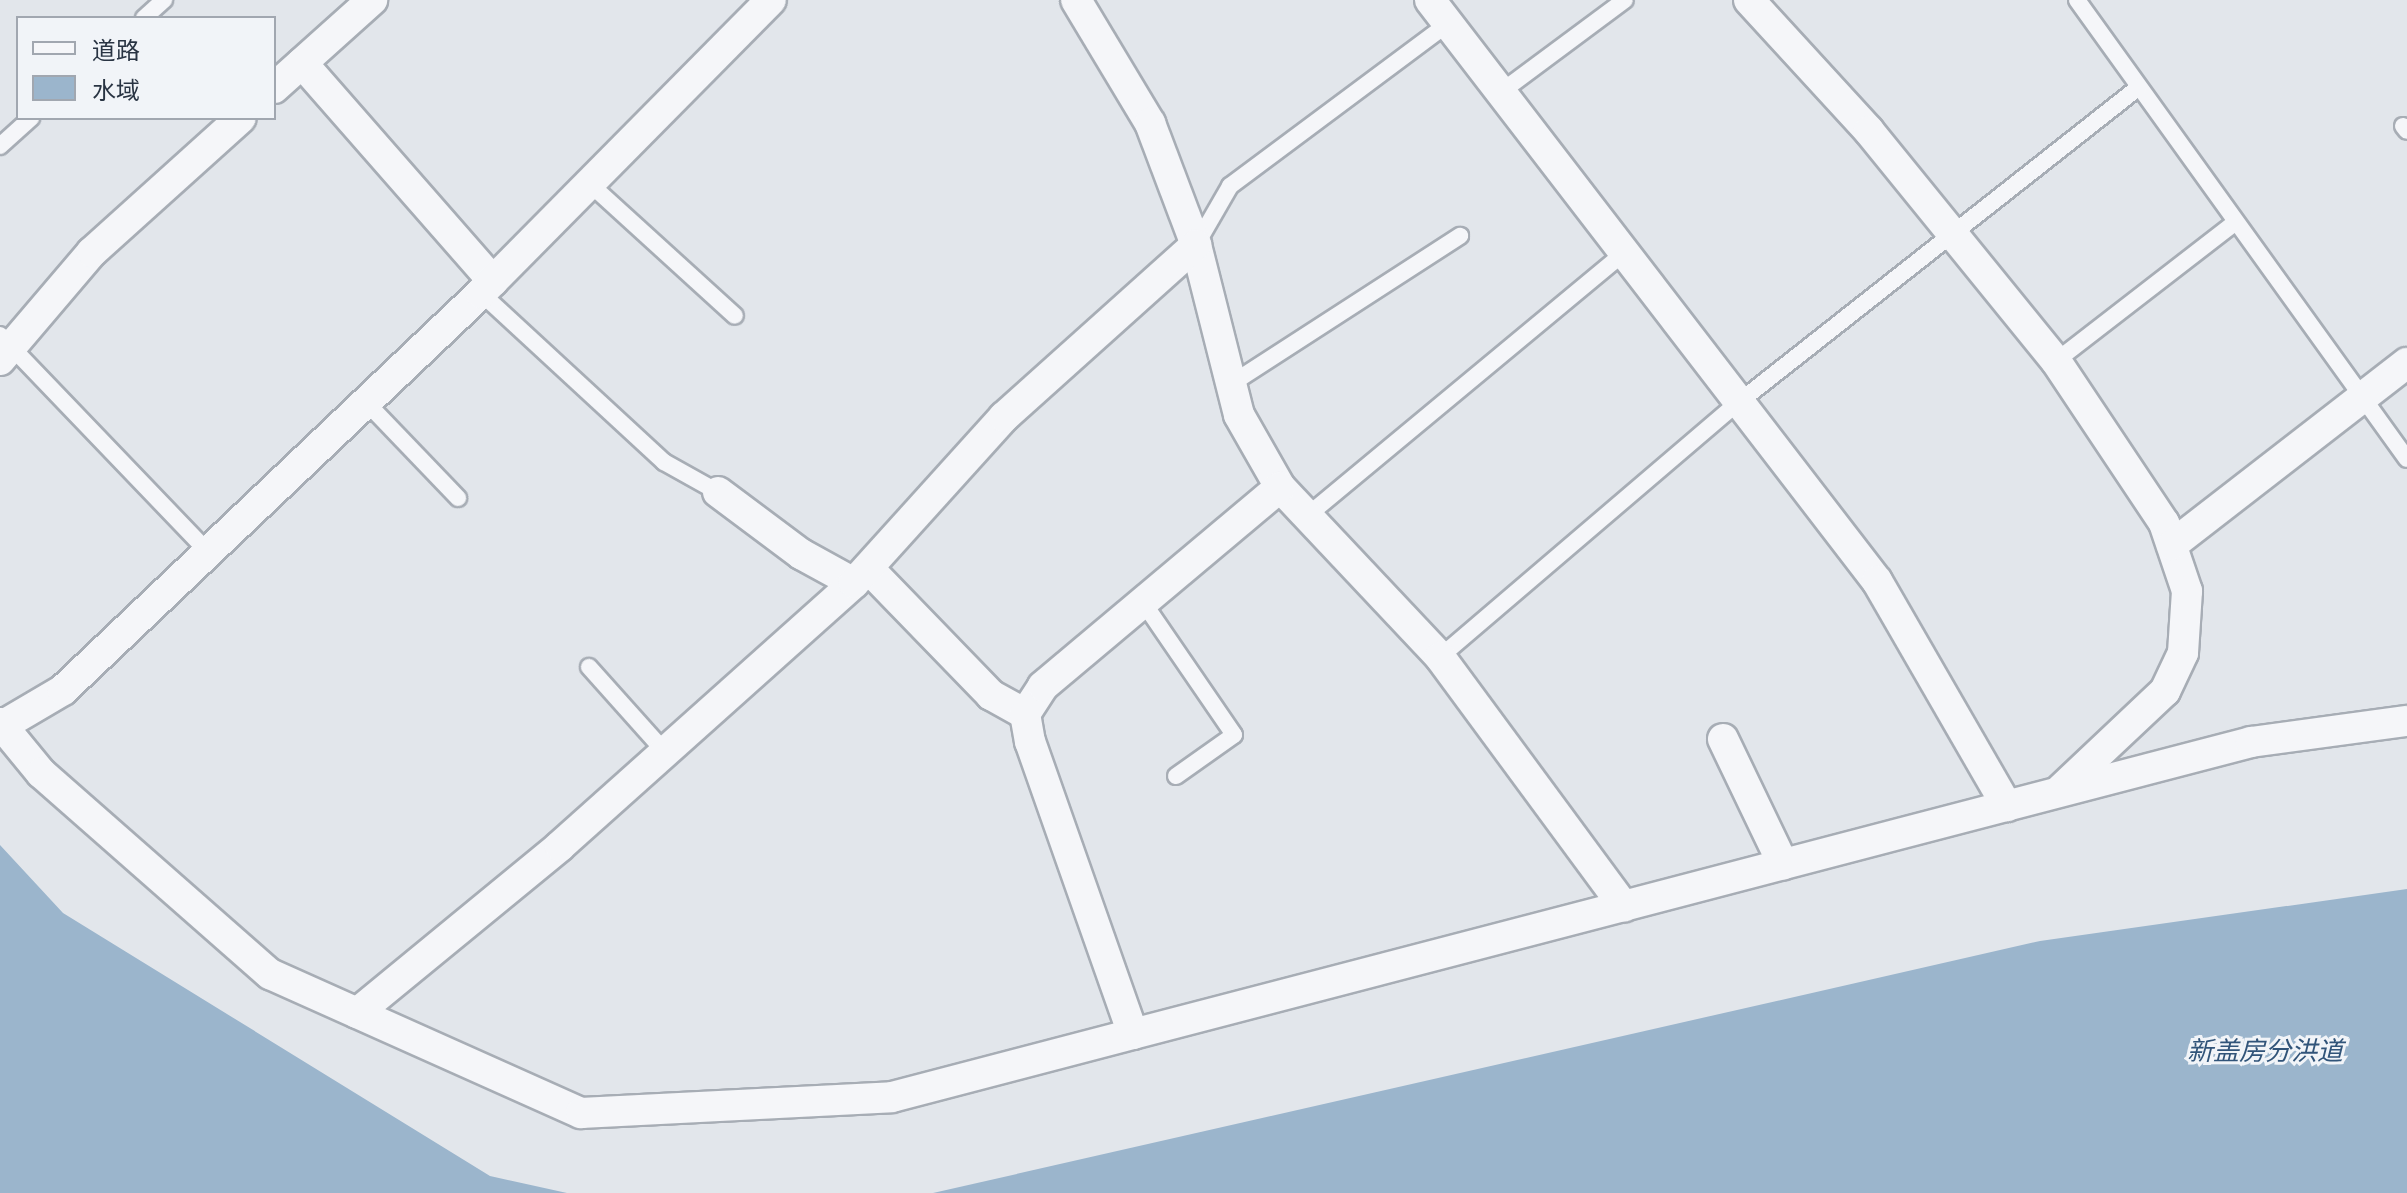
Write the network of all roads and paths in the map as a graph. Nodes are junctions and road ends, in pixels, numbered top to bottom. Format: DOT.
graph roads {
  1 [pos="164,0"];
  2 [pos="372,0"];
  3 [pos="771,0"];
  4 [pos="1076,0"];
  5 [pos="1625,0"];
  6 [pos="1749,0"];
  7 [pos="2077,0"];
  8 [pos="1440,12"];
  9 [pos="146,16"];
  10 [pos="302,63"];
  11 [pos="276,86"];
  12 [pos="2139,87"];
  13 [pos="1501,92"];
  14 [pos="29,120"];
  15 [pos="239,120"];
  16 [pos="0,146"];
  17 [pos="589,183"];
  18 [pos="2236,222"];
  19 [pos="1951,232"];
  20 [pos="1460,236"];
  21 [pos="1196,245"];
  22 [pos="1624,253"];
  23 [pos="487,287"];
  24 [pos="735,316"];
  25 [pos="4,348"];
  26 [pos="2056,361"];
  27 [pos="2407,363"];
  28 [pos="1231,384"];
  29 [pos="2363,397"];
  30 [pos="366,402"];
  31 [pos="1739,402"];
  32 [pos="2407,459"];
  33 [pos="1280,487"];
  34 [pos="718,492"];
  35 [pos="458,498"];
  36 [pos="1307,516"];
  37 [pos="2172,545"];
  38 [pos="208,552"];
  39 [pos="861,576"];
  40 [pos="1143,602"];
  41 [pos="1440,657"];
  42 [pos="589,667"];
  43 [pos="1025,714"];
  44 [pos="2407,721"];
  45 [pos="1,724"];
  46 [pos="1723,739"];
  47 [pos="665,752"];
  48 [pos="1176,776"];
  49 [pos="2056,793"];
  50 [pos="2007,806"];
  51 [pos="1783,864"];
  52 [pos="1624,907"];
  53 [pos="357,1013"];
  54 [pos="1133,1034"];
  1 -- 9 [label="lane"];
  2 -- 10 [label="street"];
  3 -- 17 [label="street"];
  4 -- 21 [label="street"];
  5 -- 13 [label="lane"];
  6 -- 19 [label="street"];
  7 -- 12 [label="lane"];
  8 -- 13 [label="street"];
  8 -- 21 [label="lane"];
  10 -- 11 [label="street"];
  10 -- 23 [label="street"];
  12 -- 18 [label="lane"];
  12 -- 19 [label="lane"];
  13 -- 22 [label="street"];
  14 -- 16 [label="lane"];
  15 -- 25 [label="street"];
  17 -- 23 [label="street"];
  17 -- 24 [label="lane"];
  18 -- 26 [label="lane"];
  18 -- 29 [label="lane"];
  19 -- 26 [label="street"];
  19 -- 31 [label="lane"];
  20 -- 28 [label="lane"];
  21 -- 28 [label="street"];
  21 -- 39 [label="street"];
  22 -- 31 [label="street"];
  22 -- 36 [label="lane"];
  23 -- 30 [label="street"];
  23 -- 34 [label="lane"];
  25 -- 38 [label="lane"];
  26 -- 37 [label="street"];
  27 -- 29 [label="street"];
  28 -- 33 [label="street"];
  29 -- 32 [label="lane"];
  29 -- 37 [label="street"];
  30 -- 35 [label="lane"];
  30 -- 38 [label="street"];
  31 -- 41 [label="lane"];
  31 -- 50 [label="street"];
  33 -- 36 [label="street"];
  33 -- 40 [label="street"];
  34 -- 39 [label="street"];
  36 -- 41 [label="street"];
  37 -- 49 [label="street"];
  38 -- 45 [label="street"];
  39 -- 43 [label="street"];
  39 -- 47 [label="street"];
  40 -- 43 [label="street"];
  40 -- 48 [label="lane"];
  41 -- 52 [label="street"];
  42 -- 47 [label="lane"];
  43 -- 54 [label="street"];
  44 -- 49 [label="street"];
  45 -- 53 [label="street"];
  46 -- 51 [label="street"];
  47 -- 53 [label="street"];
  49 -- 50 [label="street"];
  50 -- 51 [label="street"];
  51 -- 52 [label="street"];
  52 -- 54 [label="street"];
  53 -- 54 [label="street"];
}
